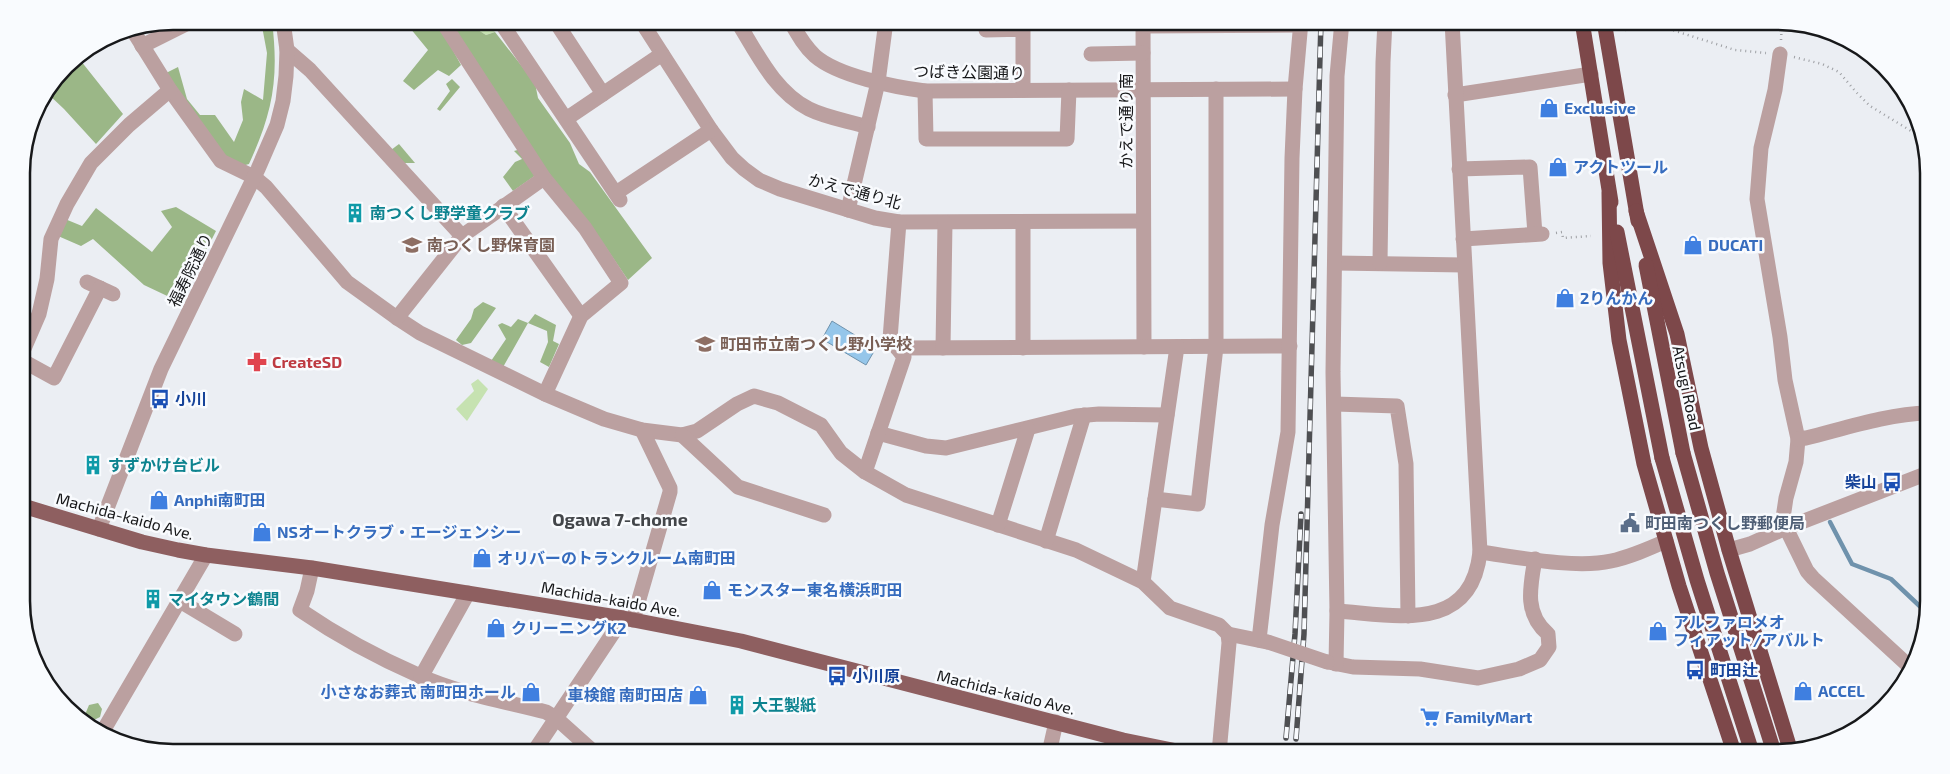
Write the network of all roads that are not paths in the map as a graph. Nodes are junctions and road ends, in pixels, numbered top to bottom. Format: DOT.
graph roads {
  1 [pos="284,30"];
  2 [pos="448,30"];
  3 [pos="506,30"];
  4 [pos="561,30"];
  5 [pos="647,30"];
  6 [pos="743,30"];
  7 [pos="795,30"];
  8 [pos="885,30"];
  9 [pos="1023,30"];
  10 [pos="1143,30"];
  11 [pos="1300,30"];
  12 [pos="1341,30"];
  13 [pos="1385,30"];
  14 [pos="1452,30"];
  15 [pos="1584,30"];
  16 [pos="1606,30"];
  17 [pos="156,31"];
  18 [pos="136,36"];
  19 [pos="142,46"];
  20 [pos="287,50"];
  21 [pos="1143,53"];
  22 [pos="662,54"];
  23 [pos="1091,54"];
  24 [pos="1780,54"];
  25 [pos="1591,74"];
  26 [pos="878,82"];
  27 [pos="1295,89"];
  28 [pos="170,90"];
  29 [pos="1023,90"];
  30 [pos="1069,90"];
  31 [pos="1143,90"];
  32 [pos="1216,90"];
  33 [pos="925,91"];
  34 [pos="603,94"];
  35 [pos="1455,95"];
  36 [pos="566,119"];
  37 [pos="868,127"];
  38 [pos="711,130"];
  39 [pos="1459,169"];
  40 [pos="254,176"];
  41 [pos="544,178"];
  42 [pos="1609,193"];
  43 [pos="503,206"];
  44 [pos="848,210"];
  45 [pos="1636,212"];
  46 [pos="1143,221"];
  47 [pos="900,222"];
  48 [pos="945,223"];
  49 [pos="1023,223"];
  50 [pos="462,236"];
  51 [pos="1463,239"];
  52 [pos="1336,262"];
  53 [pos="1380,263"];
  54 [pos="1464,265"];
  55 [pos="100,288"];
  56 [pos="581,316"];
  57 [pos="397,318"];
  58 [pos="30,335"];
  59 [pos="1290,346"];
  60 [pos="1177,347"];
  61 [pos="1216,347"];
  62 [pos="897,348"];
  63 [pos="943,348"];
  64 [pos="1023,348"];
  65 [pos="1144,348"];
  66 [pos="30,365"];
  67 [pos="545,394"];
  68 [pos="1335,404"];
  69 [pos="1920,413"];
  70 [pos="1167,415"];
  71 [pos="1084,416"];
  72 [pos="1028,428"];
  73 [pos="642,430"];
  74 [pos="878,433"];
  75 [pos="682,435"];
  76 [pos="1798,439"];
  77 [pos="865,472"];
  78 [pos="1920,477"];
  79 [pos="1155,499"];
  80 [pos="30,508"];
  81 [pos="824,515"];
  82 [pos="998,525"];
  83 [pos="1786,528"];
  84 [pos="98,529"];
  85 [pos="1046,541"];
  86 [pos="1666,541"];
  87 [pos="1729,550"];
  88 [pos="1480,552"];
  89 [pos="206,555"];
  90 [pos="1535,559"];
  91 [pos="312,568"];
  92 [pos="1143,582"];
  93 [pos="1679,586"];
  94 [pos="468,593"];
  95 [pos="180,602"];
  96 [pos="1337,611"];
  97 [pos="1408,616"];
  98 [pos="628,619"];
  99 [pos="236,634"];
  100 [pos="1228,634"];
  101 [pos="1263,641"];
  102 [pos="1332,663"];
  103 [pos="1905,663"];
  104 [pos="422,677"];
  105 [pos="556,718"];
  106 [pos="1056,722"];
  107 [pos="106,727"];
  108 [pos="540,744"];
  109 [pos="585,744"];
  110 [pos="1051,744"];
  111 [pos="1144,744"];
  112 [pos="1220,744"];
  113 [pos="1731,744"];
  114 [pos="1749,744"];
  115 [pos="1771,744"];
  116 [pos="1788,744"];
  1 -- 20 [label="street, 福寿院通り"];
  2 -- 41 [label="street"];
  3 -- 36 [label="street"];
  4 -- 34 [label="street"];
  5 -- 22 [label="street, かえで通り北"];
  6 -- 37 [label="street"];
  7 -- 26 [label="street, つばき公園通り"];
  8 -- 26 [label="street"];
  9 -- 29 [label="street"];
  10 -- 21 [label="street, かえで通り南"];
  11 -- 27 [label="street"];
  12 -- 52 [label="street"];
  13 -- 53 [label="street"];
  14 -- 35 [label="street"];
  15 -- 25 [label="highway"];
  16 -- 45 [label="highway, Atsugi Road"];
  17 -- 19 [label="street"];
  18 -- 19 [label="street"];
  19 -- 28 [label="street"];
  20 -- 40 [label="street, 福寿院通り"];
  20 -- 50 [label="street"];
  21 -- 23 [label="street"];
  21 -- 31 [label="street, かえで通り南"];
  22 -- 34 [label="street"];
  22 -- 38 [label="street, かえで通り北"];
  24 -- 76 [label="street"];
  25 -- 35 [label="street"];
  25 -- 42 [label="highway"];
  26 -- 33 [label="street, つばき公園通り"];
  26 -- 37 [label="street"];
  27 -- 32 [label="street, つばき公園通り"];
  27 -- 59 [label="street"];
  28 -- 40 [label="street"];
  28 -- 58 [label="street"];
  29 -- 30 [label="street, つばき公園通り"];
  29 -- 33 [label="street, つばき公園通り"];
  30 -- 31 [label="street, つばき公園通り"];
  30 -- 33 [label="street"];
  31 -- 32 [label="street, つばき公園通り"];
  31 -- 46 [label="street, かえで通り南"];
  32 -- 61 [label="street"];
  34 -- 36 [label="street"];
  35 -- 39 [label="street"];
  36 -- 38 [label="street"];
  37 -- 44 [label="street"];
  38 -- 44 [label="street, かえで通り北"];
  39 -- 51 [label="street"];
  39 -- 51 [label="street"];
  40 -- 57 [label="street"];
  40 -- 84 [label="street, 福寿院通り"];
  41 -- 43 [label="street"];
  41 -- 56 [label="street"];
  42 -- 86 [label="highway"];
  42 -- 114 [label="highway, bridge"];
  43 -- 50 [label="street"];
  43 -- 56 [label="street"];
  44 -- 47 [label="street, かえで通り北"];
  45 -- 87 [label="highway"];
  45 -- 115 [label="highway, Atsugi Road, bridge"];
  46 -- 49 [label="street, かえで通り北"];
  46 -- 65 [label="street, かえで通り南"];
  47 -- 48 [label="street, かえで通り北"];
  47 -- 62 [label="street"];
  48 -- 49 [label="street, かえで通り北"];
  48 -- 63 [label="street"];
  49 -- 64 [label="street"];
  50 -- 57 [label="street"];
  51 -- 54 [label="street"];
  52 -- 53 [label="street"];
  52 -- 68 [label="street"];
  53 -- 54 [label="street"];
  54 -- 88 [label="street"];
  55 -- 66 [label="street"];
  56 -- 67 [label="street"];
  57 -- 67 [label="street"];
  59 -- 61 [label="street"];
  59 -- 101 [label="street"];
  60 -- 61 [label="street"];
  60 -- 65 [label="street"];
  60 -- 70 [label="street"];
  61 -- 79 [label="street"];
  62 -- 63 [label="street"];
  62 -- 74 [label="street"];
  63 -- 64 [label="street"];
  64 -- 65 [label="street"];
  67 -- 73 [label="street"];
  68 -- 96 [label="street"];
  68 -- 97 [label="street"];
  69 -- 76 [label="street"];
  70 -- 71 [label="street"];
  70 -- 79 [label="street"];
  71 -- 72 [label="street"];
  71 -- 85 [label="street"];
  72 -- 74 [label="street"];
  72 -- 82 [label="street"];
  73 -- 75 [label="street"];
  73 -- 98 [label="street"];
  74 -- 77 [label="street"];
  75 -- 77 [label="street"];
  75 -- 81 [label="street"];
  76 -- 83 [label="street"];
  77 -- 82 [label="street"];
  78 -- 83 [label="street"];
  79 -- 92 [label="street"];
  80 -- 84 [label="main road, Machida-kaido Ave."];
  82 -- 85 [label="street"];
  83 -- 87 [label="street"];
  83 -- 103 [label="street"];
  84 -- 89 [label="main road, Machida-kaido Ave."];
  85 -- 92 [label="street"];
  86 -- 90 [label="street"];
  86 -- 93 [label="highway"];
  87 -- 93 [label="highway"];
  87 -- 116 [label="highway"];
  88 -- 90 [label="street"];
  88 -- 97 [label="street"];
  89 -- 91 [label="main road, Machida-kaido Ave."];
  89 -- 95 [label="street"];
  90 -- 102 [label="street"];
  91 -- 94 [label="main road, Machida-kaido Ave."];
  91 -- 104 [label="street"];
  92 -- 100 [label="street"];
  93 -- 113 [label="highway"];
  94 -- 98 [label="main road, Machida-kaido Ave."];
  94 -- 104 [label="street"];
  95 -- 99 [label="street"];
  95 -- 107 [label="street"];
  96 -- 97 [label="street"];
  96 -- 102 [label="street"];
  98 -- 105 [label="street"];
  98 -- 106 [label="main road, Machida-kaido Ave."];
  100 -- 101 [label="street"];
  100 -- 112 [label="street"];
  101 -- 102 [label="street, bridge"];
  104 -- 105 [label="street"];
  105 -- 108 [label="street"];
  105 -- 109 [label="street"];
  106 -- 110 [label="street"];
  106 -- 111 [label="main road, Machida-kaido Ave."];
}
